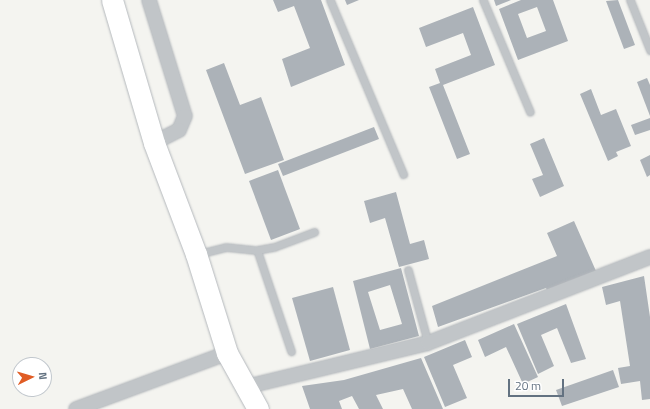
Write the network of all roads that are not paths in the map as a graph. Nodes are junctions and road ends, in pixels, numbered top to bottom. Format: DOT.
graph roads {
  1 [pos="112,0"];
  2 [pos="149,0"];
  3 [pos="330,0"];
  4 [pos="483,0"];
  5 [pos="630,0"];
  6 [pos="650,50"];
  7 [pos="530,112"];
  8 [pos="154,143"];
  9 [pos="403,174"];
  10 [pos="314,232"];
  11 [pos="257,250"];
  12 [pos="196,254"];
  13 [pos="650,256"];
  14 [pos="408,270"];
  15 [pos="428,343"];
  16 [pos="291,351"];
  17 [pos="227,353"];
  18 [pos="245,387"];
  19 [pos="76,409"];
  20 [pos="258,409"];
  1 -- 8 [label="main road"];
  2 -- 8 [label="street"];
  3 -- 9 [label="lane"];
  4 -- 7 [label="lane"];
  5 -- 6 [label="lane"];
  8 -- 12 [label="main road"];
  10 -- 11 [label="lane"];
  11 -- 12 [label="lane"];
  11 -- 16 [label="lane"];
  12 -- 17 [label="main road"];
  13 -- 15 [label="street"];
  14 -- 15 [label="lane"];
  15 -- 18 [label="street"];
  17 -- 18 [label="main road"];
  17 -- 19 [label="street"];
  18 -- 20 [label="main road"];
}
